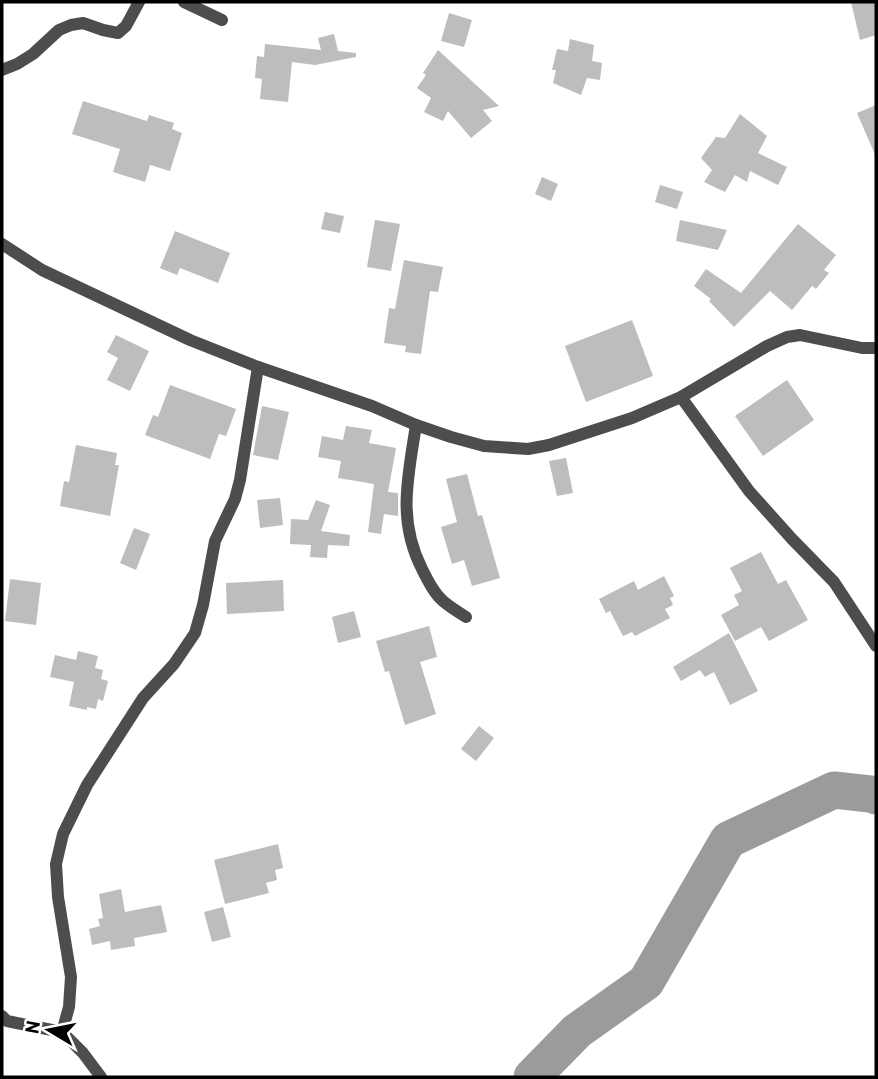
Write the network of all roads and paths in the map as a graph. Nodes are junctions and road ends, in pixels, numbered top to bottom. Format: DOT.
graph roads {
  1 [pos="139,2"];
  2 [pos="184,2"];
  3 [pos="222,20"];
  4 [pos="2,70"];
  5 [pos="2,244"];
  6 [pos="876,348"];
  7 [pos="258,367"];
  8 [pos="681,397"];
  9 [pos="416,425"];
  10 [pos="466,617"];
  11 [pos="876,646"];
  12 [pos="2,1016"];
  13 [pos="62,1032"];
  14 [pos="101,1077"];
  1 -- 4 [label="street"];
  2 -- 3 [label="street"];
  5 -- 7 [label="street"];
  6 -- 8 [label="street"];
  7 -- 9 [label="street"];
  7 -- 13 [label="street"];
  8 -- 9 [label="street"];
  8 -- 11 [label="street"];
  9 -- 10 [label="street"];
  12 -- 13 [label="street"];
  13 -- 14 [label="street"];
}
